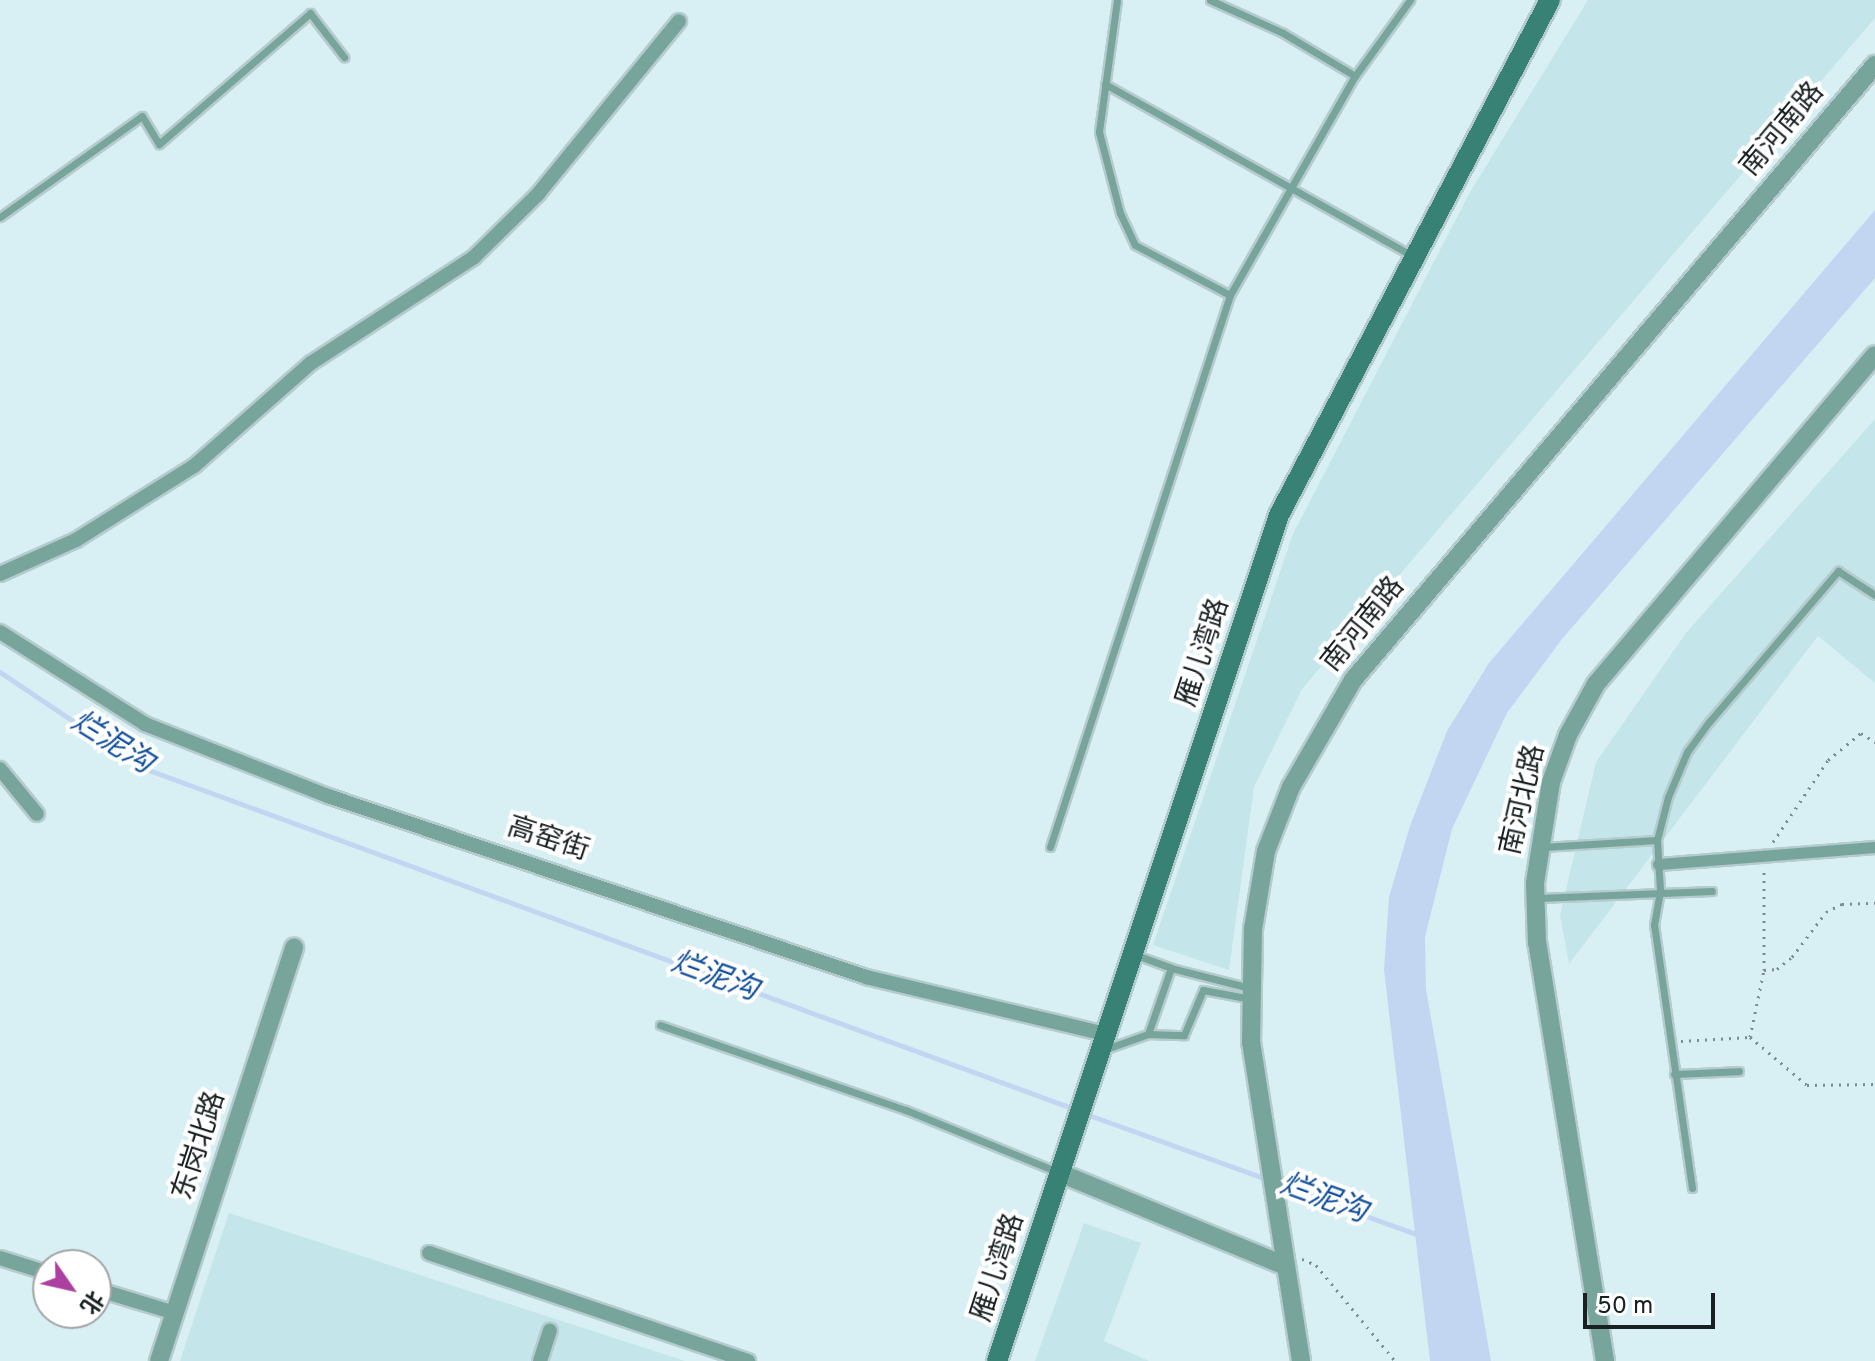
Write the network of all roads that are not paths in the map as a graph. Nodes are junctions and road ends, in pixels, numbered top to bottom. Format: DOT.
graph roads {
  1 [pos="1117,0"];
  2 [pos="1210,0"];
  3 [pos="1410,0"];
  4 [pos="1550,0"];
  5 [pos="679,21"];
  6 [pos="344,57"];
  7 [pos="1875,65"];
  8 [pos="1355,76"];
  9 [pos="1105,84"];
  10 [pos="1292,189"];
  11 [pos="0,217"];
  12 [pos="1413,256"];
  13 [pos="1230,295"];
  14 [pos="1875,355"];
  15 [pos="0,574"];
  16 [pos="1875,595"];
  17 [pos="0,632"];
  18 [pos="0,769"];
  19 [pos="37,814"];
  20 [pos="1657,840"];
  21 [pos="1050,847"];
  22 [pos="1875,847"];
  23 [pos="1538,848"];
  24 [pos="1658,864"];
  25 [pos="1660,890"];
  26 [pos="1712,891"];
  27 [pos="1536,898"];
  28 [pos="294,948"];
  29 [pos="1133,954"];
  30 [pos="1171,968"];
  31 [pos="1252,994"];
  32 [pos="660,1025"];
  33 [pos="1148,1034"];
  34 [pos="1103,1043"];
  35 [pos="1739,1071"];
  36 [pos="1674,1074"];
  37 [pos="1062,1165"];
  38 [pos="1692,1188"];
  39 [pos="429,1253"];
  40 [pos="0,1258"];
  41 [pos="1285,1258"];
  42 [pos="32,1268"];
  43 [pos="112,1294"];
  44 [pos="175,1313"];
  45 [pos="550,1331"];
  46 [pos="159,1361"];
  47 [pos="540,1361"];
  48 [pos="748,1361"];
  49 [pos="997,1361"];
  50 [pos="1301,1361"];
  51 [pos="1605,1361"];
  1 -- 9 [label="lane"];
  2 -- 8 [label="lane"];
  3 -- 8 [label="lane"];
  4 -- 12 [label="main road, 雁儿湾路"];
  5 -- 15 [label="street"];
  6 -- 11 [label="lane"];
  7 -- 31 [label="street, 南河南路"];
  8 -- 10 [label="lane"];
  9 -- 10 [label="lane"];
  9 -- 13 [label="lane"];
  10 -- 12 [label="lane"];
  10 -- 13 [label="lane"];
  12 -- 29 [label="main road, 雁儿湾路"];
  13 -- 21 [label="lane"];
  14 -- 23 [label="street, 南河北路"];
  16 -- 20 [label="lane"];
  17 -- 34 [label="street, 高窑街"];
  18 -- 19 [label="street"];
  20 -- 23 [label="lane"];
  20 -- 24 [label="lane"];
  22 -- 24 [label="street"];
  23 -- 27 [label="street, 南河北路"];
  24 -- 25 [label="lane"];
  25 -- 26 [label="lane"];
  25 -- 27 [label="lane"];
  25 -- 36 [label="lane"];
  27 -- 51 [label="street, 南河北路"];
  28 -- 44 [label="street, 东岗北路"];
  29 -- 30 [label="lane"];
  29 -- 34 [label="main road, 雁儿湾路"];
  30 -- 31 [label="lane"];
  30 -- 33 [label="lane"];
  31 -- 33 [label="lane"];
  31 -- 41 [label="street, 南河南路"];
  32 -- 37 [label="lane"];
  33 -- 34 [label="lane"];
  34 -- 37 [label="main road, 雁儿湾路"];
  35 -- 36 [label="lane"];
  36 -- 38 [label="lane"];
  37 -- 41 [label="street"];
  37 -- 49 [label="main road, 雁儿湾路"];
  39 -- 48 [label="street"];
  40 -- 42 [label="street"];
  41 -- 50 [label="street, 南河南路"];
  43 -- 44 [label="street"];
  44 -- 46 [label="street, 东岗北路"];
  45 -- 47 [label="street"];
}
